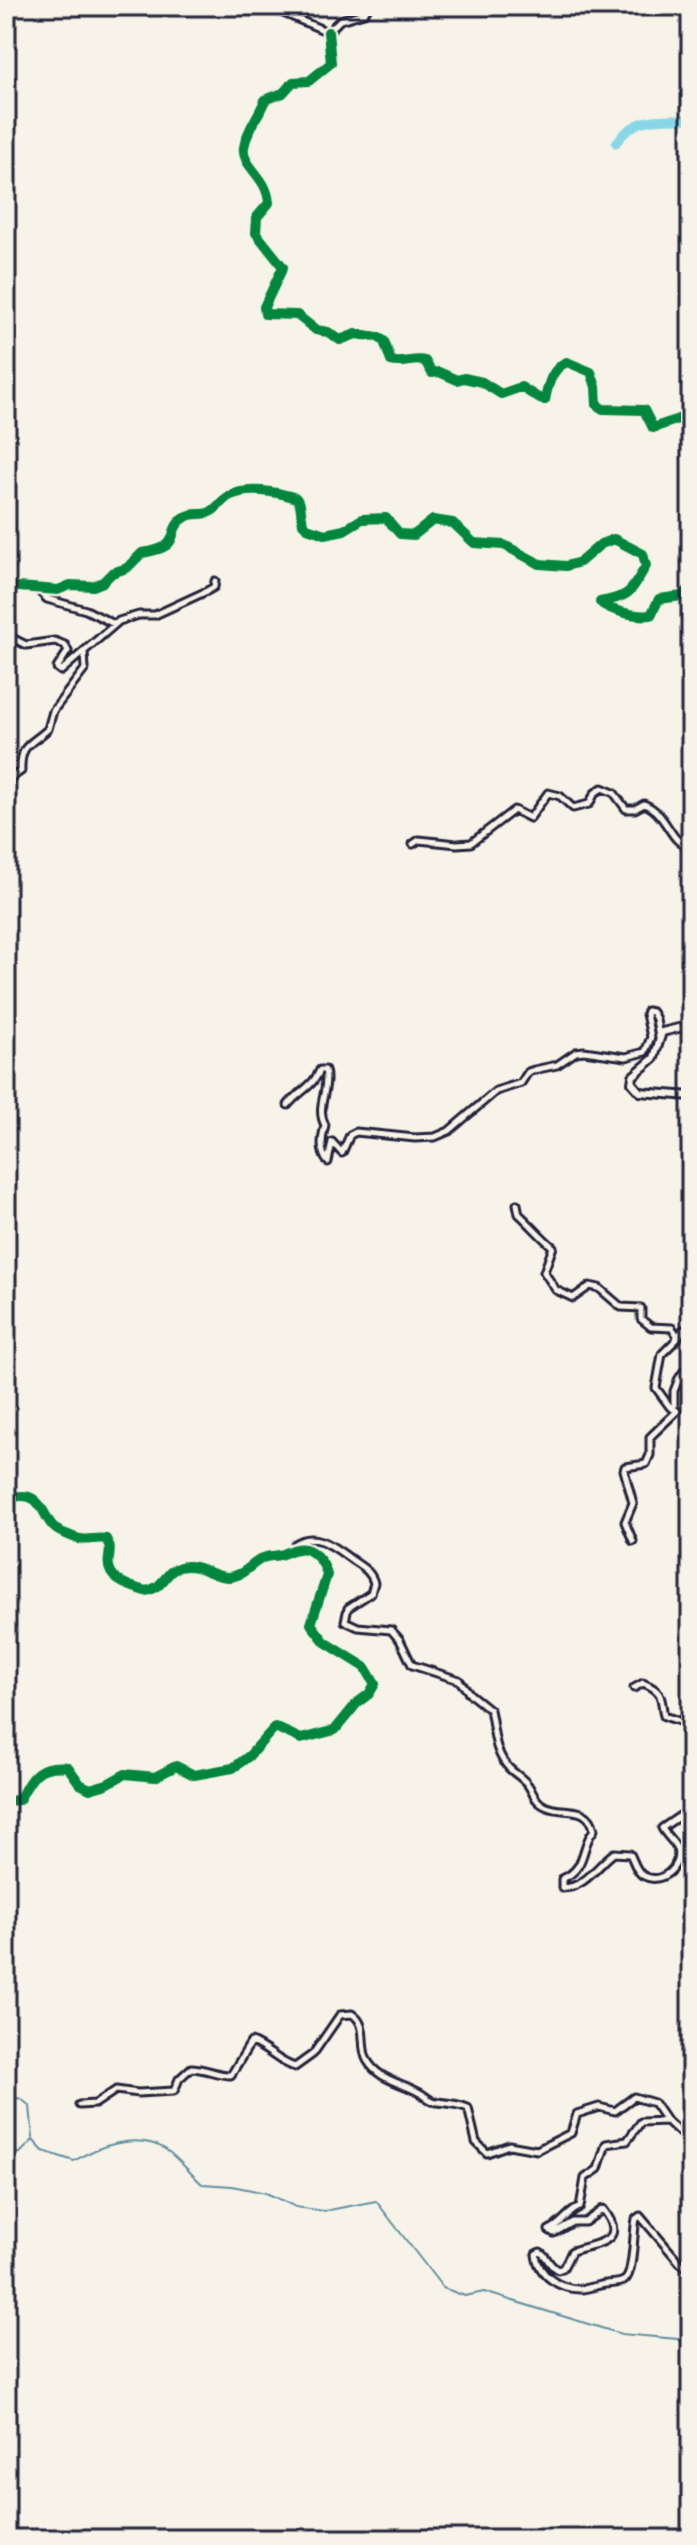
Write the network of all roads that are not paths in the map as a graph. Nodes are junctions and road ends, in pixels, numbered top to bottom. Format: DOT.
graph roads {
  1 [pos="249,6"];
  2 [pos="369,6"];
  3 [pos="328,32"];
  4 [pos="691,422"];
  5 [pos="6,515"];
  6 [pos="6,538"];
  7 [pos="215,581"];
  8 [pos="6,586"];
  9 [pos="691,587"];
  10 [pos="36,588"];
  11 [pos="114,624"];
  12 [pos="6,635"];
  13 [pos="84,651"];
  14 [pos="6,798"];
  15 [pos="413,844"];
  16 [pos="691,846"];
  17 [pos="691,1025"];
  18 [pos="659,1038"];
  19 [pos="691,1096"];
  20 [pos="288,1105"];
  21 [pos="517,1204"];
  22 [pos="691,1329"];
  23 [pos="676,1340"];
  24 [pos="691,1366"];
  25 [pos="678,1381"];
  26 [pos="691,1394"];
  27 [pos="674,1409"];
  28 [pos="6,1499"];
  29 [pos="633,1541"];
  30 [pos="293,1550"];
  31 [pos="634,1688"];
  32 [pos="691,1725"];
  33 [pos="691,1799"];
  34 [pos="6,1801"];
  35 [pos="79,2105"];
  36 [pos="668,2121"];
  37 [pos="691,2137"];
  38 [pos="691,2271"];
  1 -- 3 [label="street"];
  2 -- 3 [label="street"];
  3 -- 4 [label="street"];
  5 -- 6 [label="street"];
  7 -- 11 [label="street"];
  8 -- 10 [label="street"];
  9 -- 10 [label="street"];
  10 -- 11 [label="street"];
  11 -- 13 [label="street"];
  12 -- 13 [label="street"];
  13 -- 14 [label="street"];
  15 -- 16 [label="street"];
  17 -- 18 [label="street"];
  18 -- 19 [label="street"];
  18 -- 20 [label="street"];
  21 -- 23 [label="street"];
  22 -- 23 [label="street"];
  23 -- 27 [label="street"];
  24 -- 25 [label="street"];
  25 -- 26 [label="street"];
  25 -- 27 [label="street"];
  27 -- 29 [label="street"];
  28 -- 30 [label="street"];
  30 -- 33 [label="street"];
  30 -- 34 [label="street"];
  31 -- 32 [label="street"];
  35 -- 36 [label="street"];
  36 -- 37 [label="street"];
  36 -- 38 [label="street"];
}
